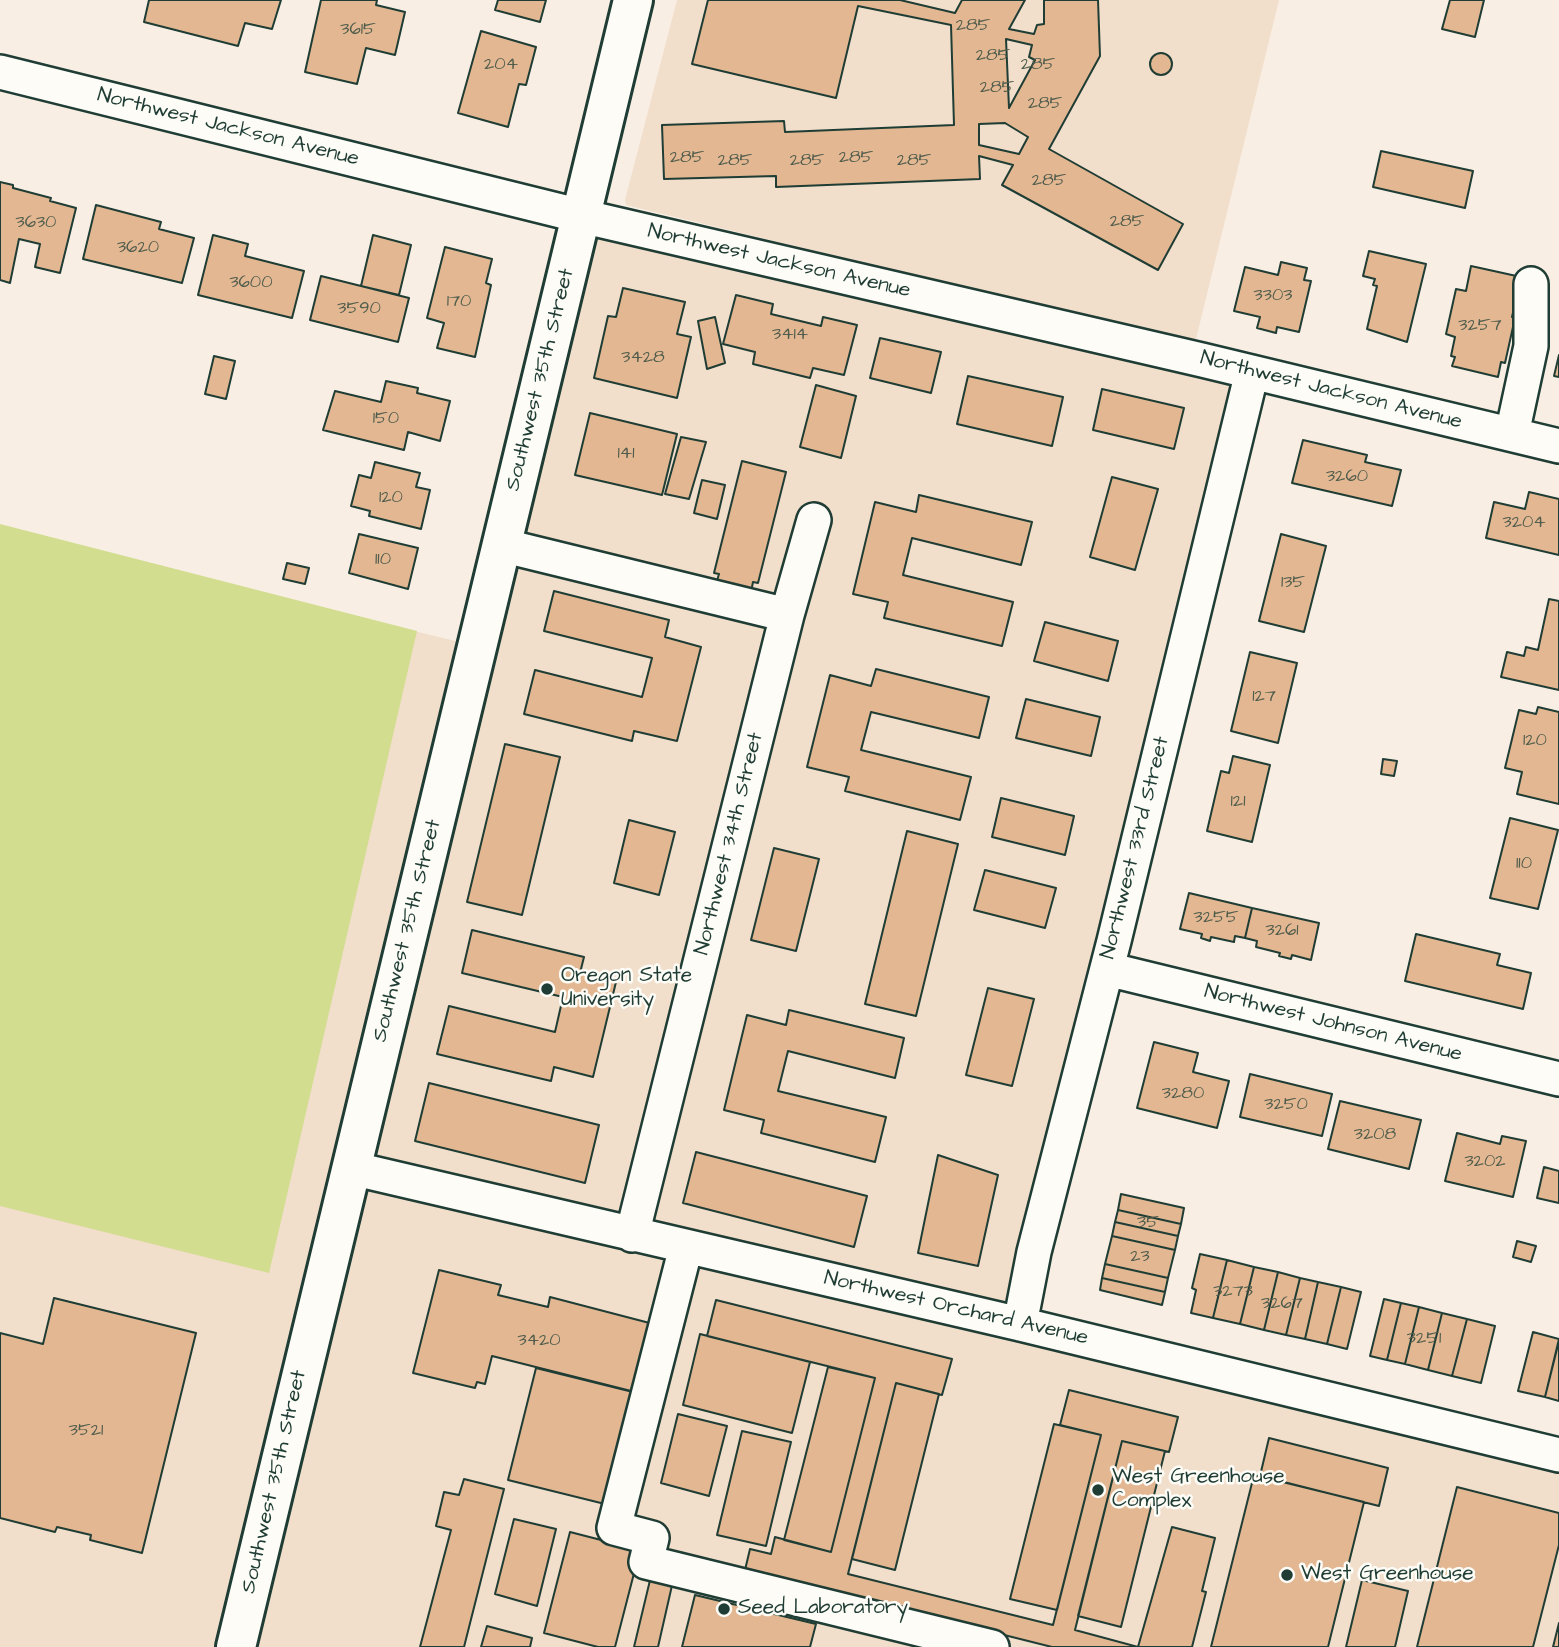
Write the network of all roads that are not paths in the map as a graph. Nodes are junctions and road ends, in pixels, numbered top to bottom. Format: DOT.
graph roads {
  1 [pos="633,0"];
  2 [pos="0,72"];
  3 [pos="581,215"];
  4 [pos="1531,284"];
  5 [pos="1252,372"];
  6 [pos="1512,434"];
  7 [pos="1559,446"];
  8 [pos="814,520"];
  9 [pos="501,545"];
  10 [pos="787,615"];
  11 [pos="1107,969"];
  12 [pos="1558,1076"];
  13 [pos="351,1168"];
  14 [pos="632,1235"];
  15 [pos="686,1247"];
  16 [pos="1020,1324"];
  17 [pos="1559,1455"];
  18 [pos="236,1647"];
  19 [pos="992,1647"];
  1 -- 3 [label="main road, Southwest 35th Street"];
  2 -- 3 [label="street, Northwest Jackson Avenue"];
  3 -- 5 [label="street, Northwest Jackson Avenue"];
  3 -- 9 [label="main road, Southwest 35th Street"];
  4 -- 6 [label="street"];
  5 -- 6 [label="street, Northwest Jackson Avenue"];
  5 -- 11 [label="street, Northwest 33rd Street"];
  6 -- 7 [label="street, Northwest Jackson Avenue"];
  8 -- 10 [label="street, Northwest 34th Street"];
  9 -- 10 [label="street"];
  9 -- 13 [label="main road, Southwest 35th Street"];
  10 -- 14 [label="street, Northwest 34th Street"];
  11 -- 12 [label="street, Northwest Johnson Avenue"];
  11 -- 16 [label="street, Northwest 33rd Street"];
  13 -- 14 [label="street, Northwest Orchard Avenue"];
  13 -- 18 [label="main road, Southwest 35th Street"];
  14 -- 15 [label="street, Northwest Orchard Avenue"];
  15 -- 16 [label="street, Northwest Orchard Avenue"];
  15 -- 19 [label="street"];
  16 -- 17 [label="street, Northwest Orchard Avenue"];
}
